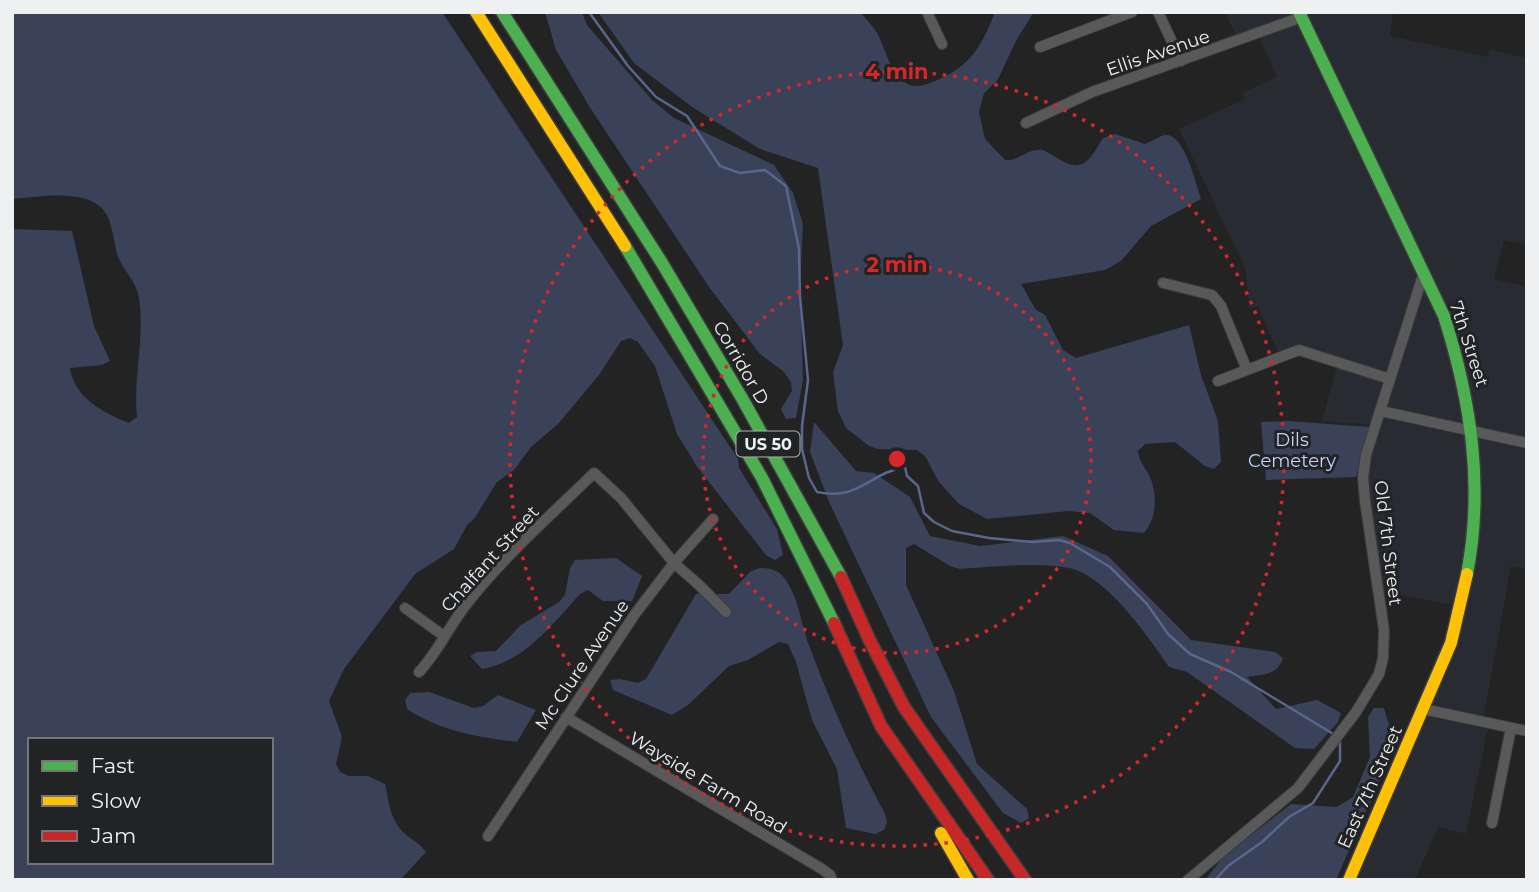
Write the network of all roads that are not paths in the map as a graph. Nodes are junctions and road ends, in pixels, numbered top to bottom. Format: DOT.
graph roads {
  1 [pos="476,12"];
  2 [pos="502,12"];
  3 [pos="927,12"];
  4 [pos="1132,12"];
  5 [pos="1158,12"];
  6 [pos="1300,15"];
  7 [pos="942,44"];
  8 [pos="1040,47"];
  9 [pos="1181,61"];
  10 [pos="1026,123"];
  11 [pos="1424,272"];
  12 [pos="1163,282"];
  13 [pos="1247,370"];
  14 [pos="1390,379"];
  15 [pos="1218,381"];
  16 [pos="1381,411"];
  17 [pos="1474,432"];
  18 [pos="1526,442"];
  19 [pos="713,519"];
  20 [pos="674,564"];
  21 [pos="405,608"];
  22 [pos="726,612"];
  23 [pos="444,636"];
  24 [pos="418,672"];
  25 [pos="1423,709"];
  26 [pos="566,717"];
  27 [pos="881,726"];
  28 [pos="1511,728"];
  29 [pos="1527,731"];
  30 [pos="969,799"];
  31 [pos="1492,823"];
  32 [pos="488,836"];
  33 [pos="832,880"];
  34 [pos="968,880"];
  35 [pos="988,880"];
  36 [pos="1025,880"];
  37 [pos="1039,880"];
  38 [pos="1188,880"];
  39 [pos="1349,880"];
  1 -- 27 [label="main road, US 50"];
  2 -- 30 [label="main road, Corridor D / US 50"];
  3 -- 7 [label="street"];
  4 -- 8 [label="street"];
  5 -- 9 [label="street"];
  6 -- 9 [label="street, Ellis Avenue"];
  6 -- 11 [label="main road, 7th Street"];
  9 -- 10 [label="street, Ellis Avenue"];
  11 -- 14 [label="street, Old 7th Street"];
  11 -- 17 [label="main road, 7th Street"];
  12 -- 13 [label="street"];
  13 -- 14 [label="street"];
  13 -- 15 [label="street"];
  14 -- 16 [label="street, Old 7th Street"];
  16 -- 17 [label="street"];
  16 -- 38 [label="street, Old 7th Street"];
  17 -- 18 [label="street"];
  17 -- 25 [label="main road, 7th Street"];
  19 -- 20 [label="street, Mc Clure Avenue"];
  20 -- 22 [label="street"];
  20 -- 23 [label="street, Chalfant Street"];
  20 -- 26 [label="street, Mc Clure Avenue"];
  21 -- 23 [label="street"];
  23 -- 24 [label="street, Chalfant Street"];
  25 -- 28 [label="street"];
  25 -- 39 [label="main road, East 7th Street"];
  26 -- 32 [label="street, Mc Clure Avenue"];
  26 -- 33 [label="street, Wayside Farm Road"];
  27 -- 34 [label="main road"];
  27 -- 35 [label="main road, US 50"];
  28 -- 29 [label="street"];
  28 -- 31 [label="street"];
  30 -- 36 [label="main road, Corridor D / US 50"];
  30 -- 37 [label="main road"];
}
